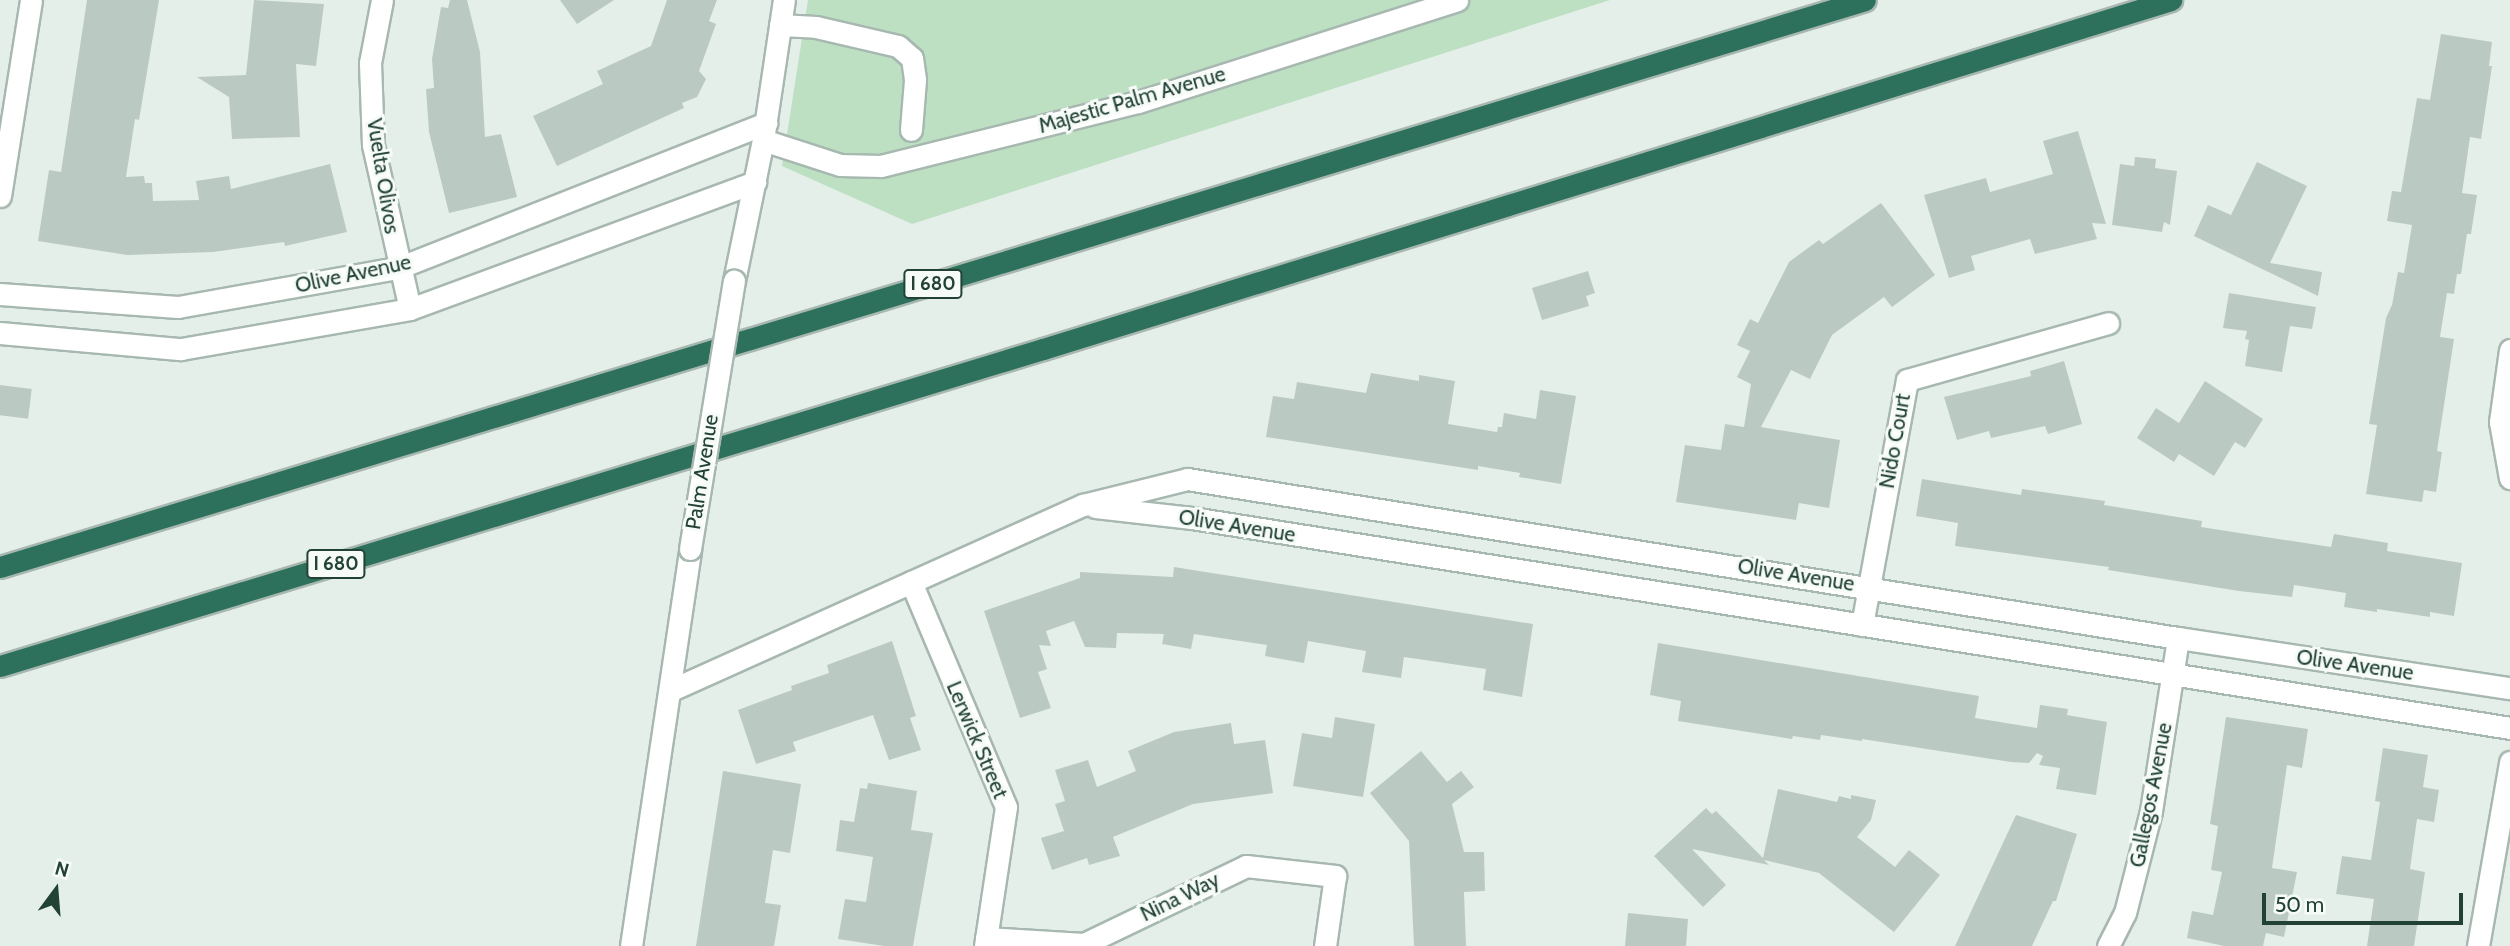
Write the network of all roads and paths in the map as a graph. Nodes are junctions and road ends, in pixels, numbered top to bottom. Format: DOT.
graph roads {
  1 [pos="31,0"];
  2 [pos="382,0"];
  3 [pos="784,0"];
  4 [pos="1457,0"];
  5 [pos="1865,0"];
  6 [pos="2171,0"];
  7 [pos="780,25"];
  8 [pos="911,131"];
  9 [pos="764,132"];
  10 [pos="755,182"];
  11 [pos="0,196"];
  12 [pos="398,268"];
  13 [pos="0,294"];
  14 [pos="410,309"];
  15 [pos="2108,323"];
  16 [pos="0,333"];
  17 [pos="2510,350"];
  18 [pos="2510,478"];
  19 [pos="1083,505"];
  20 [pos="0,567"];
  21 [pos="911,582"];
  22 [pos="1869,586"];
  23 [pos="1862,625"];
  24 [pos="2178,638"];
  25 [pos="0,666"];
  26 [pos="2173,676"];
  27 [pos="2510,688"];
  28 [pos="671,690"];
  29 [pos="2510,728"];
  30 [pos="2510,762"];
  31 [pos="985,942"];
  32 [pos="631,946"];
  33 [pos="1325,946"];
  34 [pos="2108,946"];
  35 [pos="2478,946"];
  1 -- 11 [label="street"];
  2 -- 12 [label="street, Vuelta Olivos"];
  3 -- 7 [label="street, Palm Avenue"];
  4 -- 9 [label="street, Majestic Palm Avenue"];
  5 -- 20 [label="highway, I 680"];
  6 -- 25 [label="highway, I 680"];
  7 -- 8 [label="street"];
  7 -- 9 [label="street, Palm Avenue"];
  9 -- 10 [label="street, Palm Avenue"];
  9 -- 12 [label="street, Olive Avenue"];
  10 -- 14 [label="street, Olive Avenue"];
  10 -- 28 [label="street, Palm Avenue, bridge"];
  12 -- 13 [label="street, Olive Avenue"];
  12 -- 14 [label="street, Vuelta Olivos"];
  14 -- 16 [label="street, Olive Avenue"];
  15 -- 22 [label="street, Nido Court"];
  17 -- 18 [label="street"];
  19 -- 21 [label="street, Olive Avenue"];
  19 -- 22 [label="street, Olive Avenue"];
  19 -- 23 [label="street, Olive Avenue"];
  21 -- 28 [label="street, Olive Avenue"];
  21 -- 31 [label="street, Lerwick Street"];
  22 -- 23 [label="street, Nido Court"];
  22 -- 24 [label="street, Olive Avenue"];
  23 -- 26 [label="street, Olive Avenue"];
  24 -- 26 [label="street, Gallegos Avenue"];
  24 -- 27 [label="street, Olive Avenue"];
  26 -- 29 [label="street, Olive Avenue"];
  26 -- 34 [label="street, Gallegos Avenue"];
  28 -- 32 [label="street, Palm Avenue"];
  30 -- 35 [label="street"];
  31 -- 33 [label="street, Nina Way"];
}
